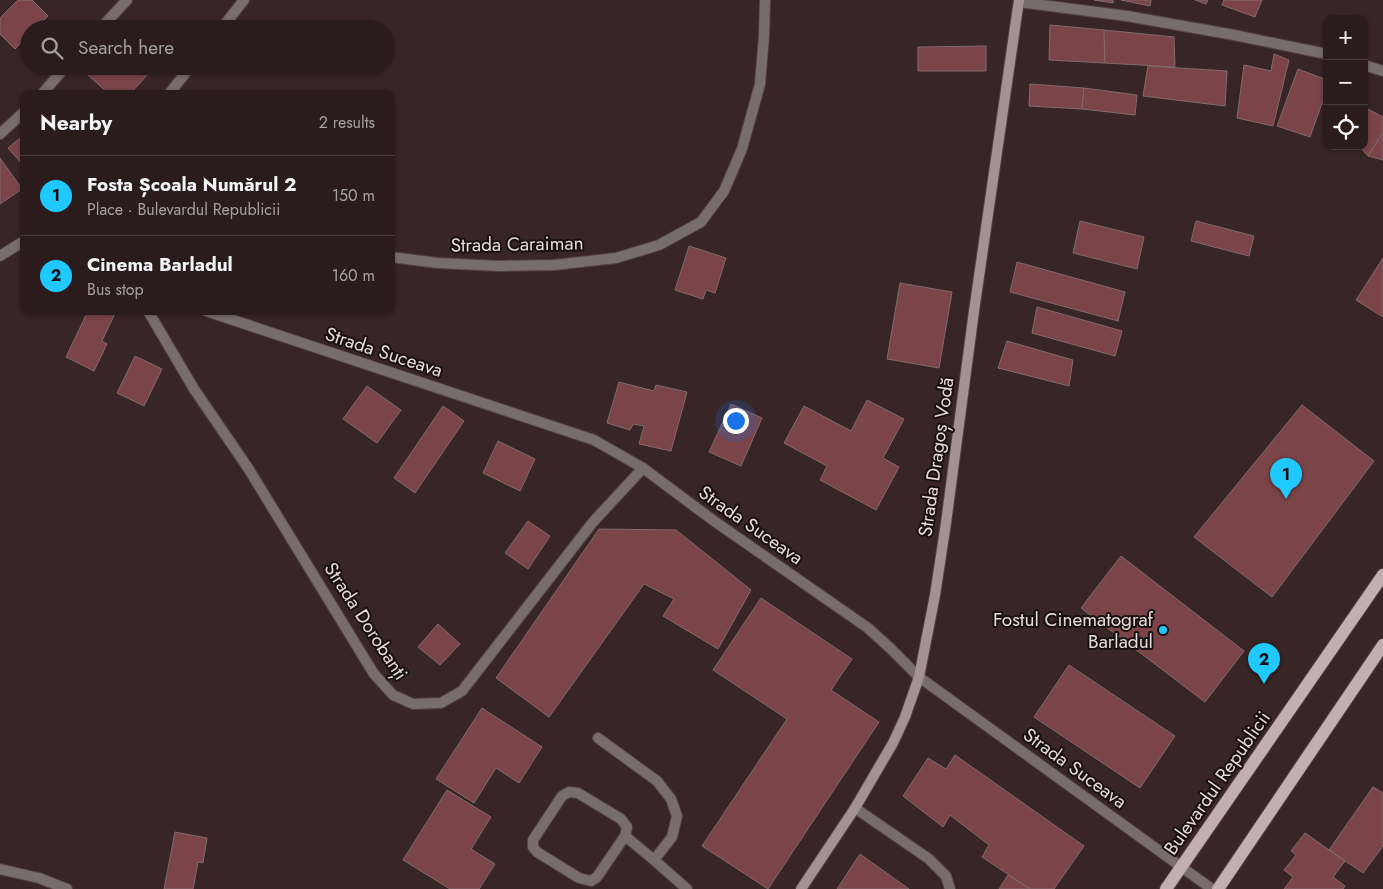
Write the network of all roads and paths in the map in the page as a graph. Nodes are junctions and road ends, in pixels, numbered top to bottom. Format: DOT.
graph roads {
  1 [pos="127,0"];
  2 [pos="244,0"];
  3 [pos="765,0"];
  4 [pos="1019,1"];
  5 [pos="108,20"];
  6 [pos="228,20"];
  7 [pos="1323,53"];
  8 [pos="1368,67"];
  9 [pos="1383,71"];
  10 [pos="58,75"];
  11 [pos="184,75"];
  12 [pos="45,90"];
  13 [pos="172,90"];
  14 [pos="20,116"];
  15 [pos="0,134"];
  16 [pos="20,245"];
  17 [pos="0,256"];
  18 [pos="395,258"];
  19 [pos="150,315"];
  20 [pos="218,315"];
  21 [pos="643,468"];
  22 [pos="1383,575"];
  23 [pos="1383,645"];
  24 [pos="919,677"];
  25 [pos="598,738"];
  26 [pos="855,808"];
  27 [pos="625,836"];
  28 [pos="654,860"];
  29 [pos="1182,867"];
  30 [pos="0,869"];
  31 [pos="67,889"];
  32 [pos="687,889"];
  33 [pos="801,889"];
  34 [pos="950,889"];
  35 [pos="1166,889"];
  36 [pos="1212,889"];
  37 [pos="1218,889"];
  1 -- 5 [label="street"];
  2 -- 6 [label="street"];
  3 -- 18 [label="street, Strada Caraiman"];
  4 -- 7 [label="street"];
  4 -- 24 [label="main road, Strada Dragoș Vodă"];
  8 -- 9 [label="street"];
  10 -- 12 [label="street"];
  11 -- 13 [label="street"];
  14 -- 15 [label="street"];
  16 -- 17 [label="street"];
  19 -- 21 [label="street, Strada Dorobanți"];
  20 -- 21 [label="street, Strada Suceava"];
  21 -- 24 [label="street, Strada Suceava"];
  22 -- 29 [label="main road, Bulevardul Republicii"];
  23 -- 37 [label="main road"];
  24 -- 26 [label="main road, Strada Dragoș Vodă"];
  24 -- 29 [label="street, Strada Suceava"];
  25 -- 28 [label="street"];
  26 -- 33 [label="main road, Strada Dragoș Vodă"];
  26 -- 34 [label="street"];
  27 -- 27 [label="street"];
  27 -- 28 [label="street"];
  28 -- 32 [label="street"];
  29 -- 35 [label="main road, Bulevardul Republicii"];
  29 -- 36 [label="street, Strada Suceava"];
  30 -- 31 [label="street"];
}
